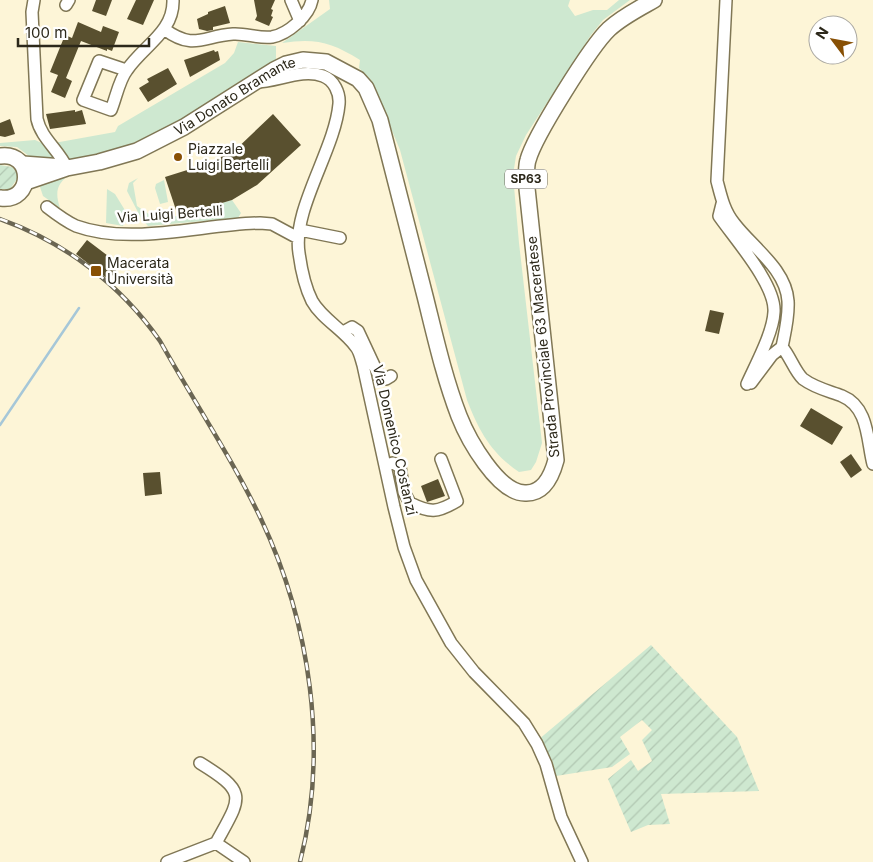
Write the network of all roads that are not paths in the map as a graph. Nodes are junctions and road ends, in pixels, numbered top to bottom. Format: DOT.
graph roads {
  1 [pos="34,0"];
  2 [pos="173,0"];
  3 [pos="291,0"];
  4 [pos="312,0"];
  5 [pos="654,0"];
  6 [pos="726,0"];
  7 [pos="300,21"];
  8 [pos="164,29"];
  9 [pos="126,70"];
  10 [pos="254,82"];
  11 [pos="380,120"];
  12 [pos="0,156"];
  13 [pos="23,164"];
  14 [pos="67,168"];
  15 [pos="26,182"];
  16 [pos="0,198"];
  17 [pos="722,204"];
  18 [pos="47,207"];
  19 [pos="299,234"];
  20 [pos="340,238"];
  21 [pos="343,332"];
  22 [pos="782,347"];
  23 [pos="391,376"];
  24 [pos="441,460"];
  25 [pos="873,464"];
  26 [pos="386,465"];
  27 [pos="200,763"];
  28 [pos="216,843"];
  29 [pos="167,862"];
  30 [pos="244,862"];
  31 [pos="582,862"];
  1 -- 14 [label="street"];
  2 -- 8 [label="street"];
  3 -- 7 [label="street"];
  4 -- 7 [label="street"];
  5 -- 11 [label="main road, Strada Provinciale 63 Maceratese / SP63"];
  6 -- 17 [label="street"];
  7 -- 8 [label="street"];
  8 -- 9 [label="street"];
  9 -- 9 [label="street"];
  10 -- 11 [label="main road, Via Donato Bramante"];
  10 -- 14 [label="main road, Via Donato Bramante"];
  10 -- 19 [label="street, Via Domenico Costanzi"];
  12 -- 13 [label="main road, Via Donato Bramante"];
  13 -- 14 [label="main road, Via Donato Bramante"];
  13 -- 15 [label="main road"];
  14 -- 15 [label="main road, Via Donato Bramante"];
  15 -- 16 [label="main road, Via Donato Bramante"];
  17 -- 22 [label="street"];
  17 -- 22 [label="street"];
  18 -- 19 [label="street, Via Luigi Bertelli"];
  19 -- 20 [label="street, Via Luigi Bertelli"];
  19 -- 21 [label="street, Via Domenico Costanzi"];
  21 -- 23 [label="street"];
  21 -- 26 [label="street, Via Domenico Costanzi"];
  22 -- 25 [label="street"];
  24 -- 26 [label="street"];
  26 -- 31 [label="street, Via Domenico Costanzi"];
  27 -- 28 [label="street"];
  28 -- 29 [label="street"];
  28 -- 30 [label="street"];
}
